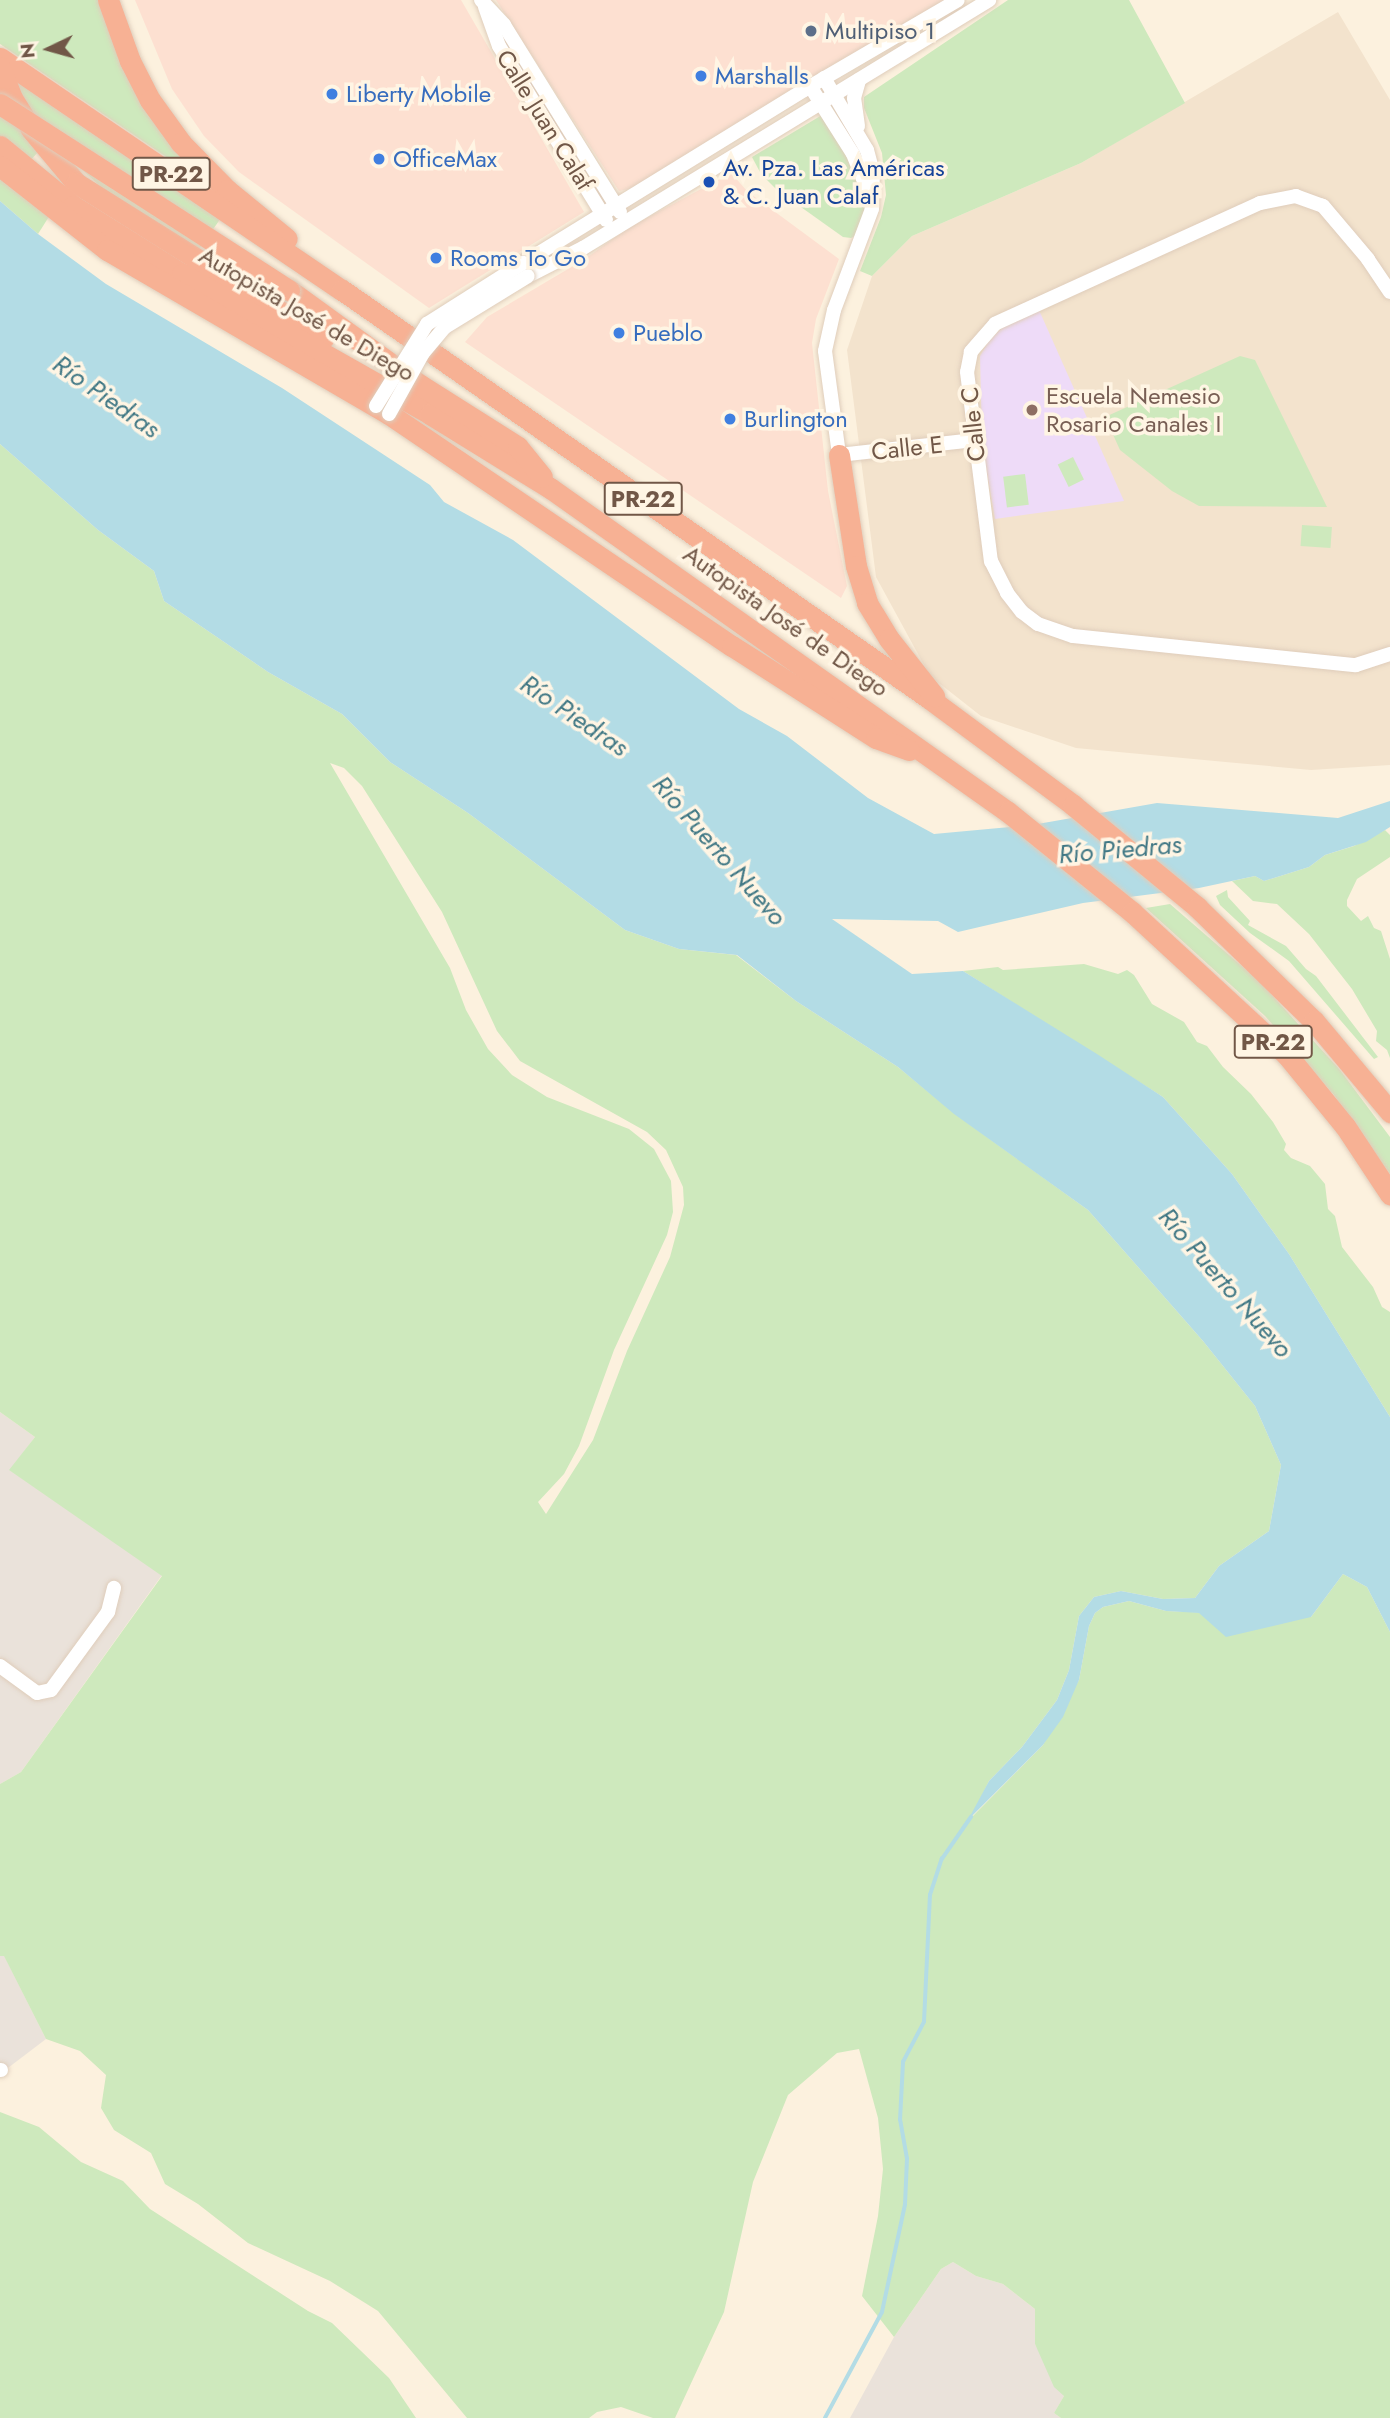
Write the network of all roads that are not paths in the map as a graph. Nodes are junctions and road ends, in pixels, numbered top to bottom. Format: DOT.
graph roads {
  1 [pos="108,0"];
  2 [pos="958,0"];
  3 [pos="989,0"];
  4 [pos="483,3"];
  5 [pos="0,58"];
  6 [pos="0,67"];
  7 [pos="824,78"];
  8 [pos="859,80"];
  9 [pos="810,86"];
  10 [pos="834,95"];
  11 [pos="821,103"];
  12 [pos="0,104"];
  13 [pos="863,144"];
  14 [pos="0,146"];
  15 [pos="0,166"];
  16 [pos="617,206"];
  17 [pos="872,209"];
  18 [pos="603,214"];
  19 [pos="626,222"];
  20 [pos="612,230"];
  21 [pos="526,269"];
  22 [pos="342,290"];
  23 [pos="1390,292"];
  24 [pos="382,410"];
  25 [pos="430,414"];
  26 [pos="974,440"];
  27 [pos="839,455"];
  28 [pos="550,488"];
  29 [pos="1390,654"];
  30 [pos="943,709"];
  31 [pos="937,760"];
  32 [pos="1390,1112"];
  33 [pos="1390,1194"];
  34 [pos="114,1588"];
  35 [pos="0,1666"];
  1 -- 22 [label="highway"];
  2 -- 7 [label="street"];
  3 -- 8 [label="street"];
  4 -- 16 [label="street, Calle Juan Calaf"];
  4 -- 18 [label="street, Calle Juan Calaf"];
  5 -- 22 [label="highway, Autopista José de Diego / PR-22"];
  6 -- 25 [label="highway, bridge"];
  7 -- 9 [label="street"];
  7 -- 10 [label="street"];
  8 -- 10 [label="street"];
  8 -- 13 [label="street"];
  9 -- 11 [label="street"];
  9 -- 16 [label="street"];
  10 -- 11 [label="street"];
  10 -- 13 [label="street"];
  11 -- 17 [label="street"];
  11 -- 19 [label="street"];
  12 -- 28 [label="highway, bridge"];
  13 -- 17 [label="street"];
  14 -- 25 [label="highway, Autopista José de Diego / PR-22"];
  15 -- 24 [label="highway"];
  16 -- 18 [label="street"];
  16 -- 19 [label="street, Calle Juan Calaf"];
  17 -- 27 [label="street"];
  18 -- 20 [label="street, Calle Juan Calaf"];
  18 -- 21 [label="street"];
  19 -- 20 [label="street"];
  20 -- 21 [label="street"];
  21 -- 24 [label="street, bridge"];
  22 -- 30 [label="highway, Autopista José de Diego / PR-22"];
  23 -- 26 [label="street, Calle C"];
  24 -- 31 [label="highway"];
  25 -- 28 [label="highway, Autopista José de Diego / PR-22"];
  26 -- 27 [label="street, Calle E"];
  26 -- 29 [label="street, Calle C"];
  27 -- 30 [label="highway"];
  28 -- 31 [label="highway, Autopista José de Diego / PR-22"];
  30 -- 32 [label="highway, Autopista José de Diego / PR-22"];
  31 -- 33 [label="highway, Autopista José de Diego / PR-22"];
  34 -- 35 [label="street"];
}
